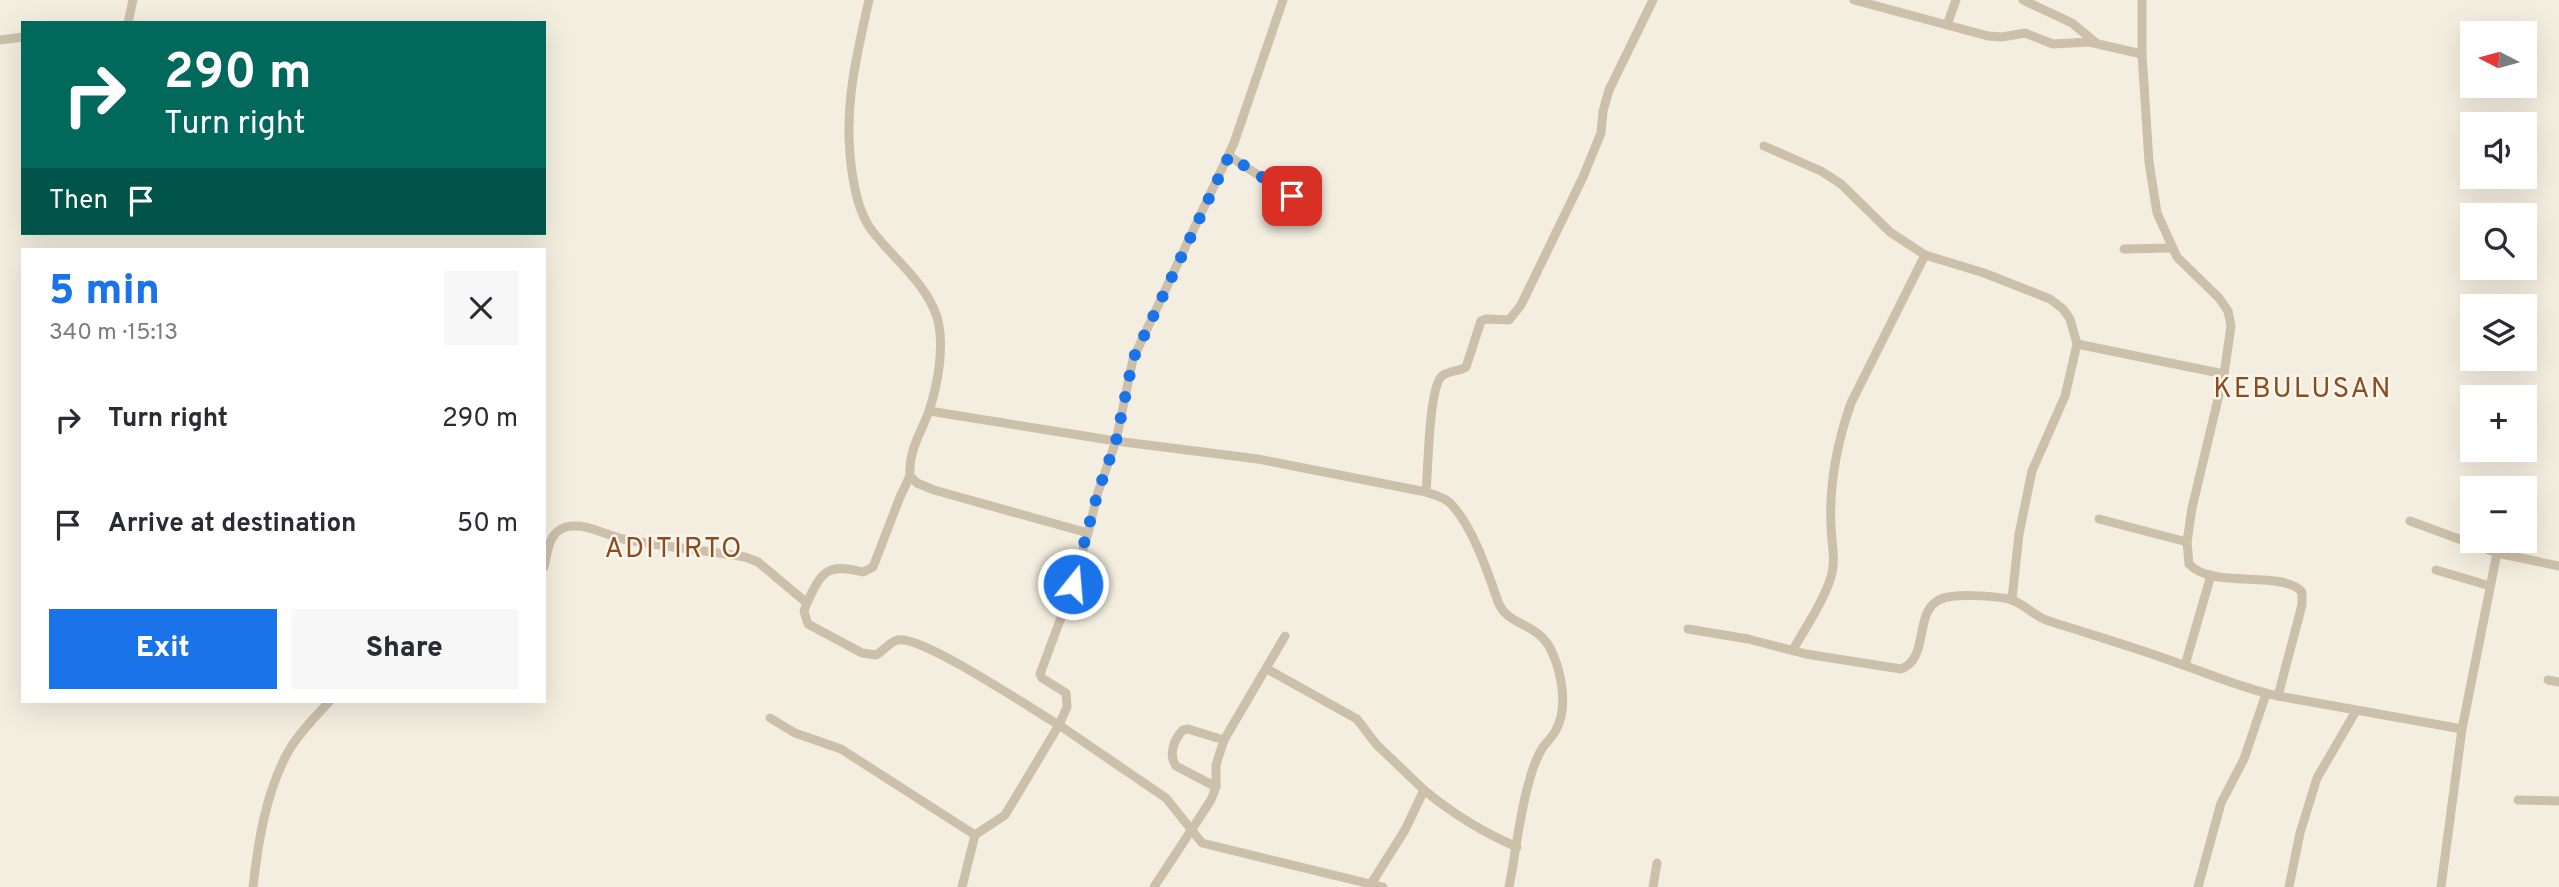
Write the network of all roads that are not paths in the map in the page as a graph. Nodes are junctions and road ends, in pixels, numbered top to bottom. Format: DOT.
graph roads {
  1 [pos="133,0"];
  2 [pos="869,0"];
  3 [pos="1283,0"];
  4 [pos="1653,0"];
  5 [pos="1854,0"];
  6 [pos="1956,0"];
  7 [pos="2023,0"];
  8 [pos="2142,0"];
  9 [pos="128,21"];
  10 [pos="1947,25"];
  11 [pos="21,37"];
  12 [pos="0,40"];
  13 [pos="2096,43"];
  14 [pos="2142,54"];
  15 [pos="1764,146"];
  16 [pos="1229,156"];
  17 [pos="1316,208"];
  18 [pos="2172,248"];
  19 [pos="2124,250"];
  20 [pos="1925,255"];
  21 [pos="2077,344"];
  22 [pos="2224,374"];
  23 [pos="929,411"];
  24 [pos="1116,441"];
  25 [pos="910,476"];
  26 [pos="1426,492"];
  27 [pos="2099,519"];
  28 [pos="2410,521"];
  29 [pos="1088,533"];
  30 [pos="2460,539"];
  31 [pos="2187,542"];
  32 [pos="2497,553"];
  33 [pos="546,558"];
  34 [pos="2559,566"];
  35 [pos="2436,570"];
  36 [pos="2211,575"];
  37 [pos="2490,586"];
  38 [pos="2012,599"];
  39 [pos="807,603"];
  40 [pos="1689,629"];
  41 [pos="1285,636"];
  42 [pos="1793,650"];
  43 [pos="2185,665"];
  44 [pos="1267,669"];
  45 [pos="2548,680"];
  46 [pos="2559,682"];
  47 [pos="2266,694"];
  48 [pos="2278,696"];
  49 [pos="328,703"];
  50 [pos="2356,711"];
  51 [pos="770,718"];
  52 [pos="1059,725"];
  53 [pos="2462,729"];
  54 [pos="1224,740"];
  55 [pos="1216,787"];
  56 [pos="1424,790"];
  57 [pos="2518,800"];
  58 [pos="2559,801"];
  59 [pos="1192,832"];
  60 [pos="975,835"];
  61 [pos="1517,847"];
  62 [pos="1657,863"];
  63 [pos="1371,884"];
  64 [pos="253,887"];
  65 [pos="962,887"];
  66 [pos="1154,887"];
  67 [pos="1382,887"];
  68 [pos="1509,887"];
  69 [pos="1653,887"];
  70 [pos="2198,887"];
  71 [pos="2289,887"];
  72 [pos="2441,887"];
  1 -- 9 [label="street"];
  2 -- 23 [label="street"];
  3 -- 16 [label="street"];
  4 -- 26 [label="street"];
  5 -- 10 [label="street"];
  6 -- 10 [label="street"];
  7 -- 13 [label="street"];
  8 -- 14 [label="street"];
  10 -- 13 [label="street"];
  11 -- 12 [label="street"];
  13 -- 14 [label="street"];
  14 -- 18 [label="street"];
  15 -- 20 [label="street"];
  16 -- 17 [label="street"];
  16 -- 24 [label="street"];
  18 -- 19 [label="street"];
  18 -- 22 [label="street"];
  20 -- 21 [label="street"];
  20 -- 42 [label="street"];
  21 -- 22 [label="street"];
  21 -- 38 [label="street"];
  22 -- 31 [label="street"];
  23 -- 24 [label="street"];
  23 -- 25 [label="street"];
  24 -- 26 [label="street"];
  24 -- 29 [label="street"];
  25 -- 29 [label="street"];
  25 -- 39 [label="street"];
  26 -- 61 [label="street"];
  27 -- 31 [label="street"];
  28 -- 30 [label="street"];
  29 -- 52 [label="street"];
  31 -- 36 [label="street"];
  32 -- 34 [label="street"];
  32 -- 37 [label="street"];
  33 -- 39 [label="street"];
  35 -- 37 [label="street"];
  36 -- 43 [label="street"];
  36 -- 48 [label="street"];
  37 -- 53 [label="street"];
  38 -- 42 [label="street"];
  38 -- 43 [label="street"];
  39 -- 52 [label="street"];
  40 -- 42 [label="street"];
  41 -- 44 [label="street"];
  43 -- 47 [label="street"];
  44 -- 54 [label="street"];
  44 -- 56 [label="street"];
  45 -- 46 [label="street"];
  47 -- 48 [label="street"];
  47 -- 70 [label="street"];
  48 -- 50 [label="street"];
  49 -- 64 [label="street"];
  50 -- 53 [label="street"];
  50 -- 71 [label="street"];
  51 -- 60 [label="street"];
  52 -- 59 [label="street"];
  52 -- 60 [label="street"];
  53 -- 72 [label="street"];
  54 -- 55 [label="street"];
  54 -- 55 [label="street"];
  55 -- 59 [label="street"];
  56 -- 61 [label="street"];
  56 -- 63 [label="street"];
  57 -- 58 [label="street"];
  59 -- 63 [label="street"];
  59 -- 66 [label="street"];
  60 -- 65 [label="street"];
  61 -- 68 [label="street"];
  62 -- 69 [label="street"];
  63 -- 67 [label="street"];
}
